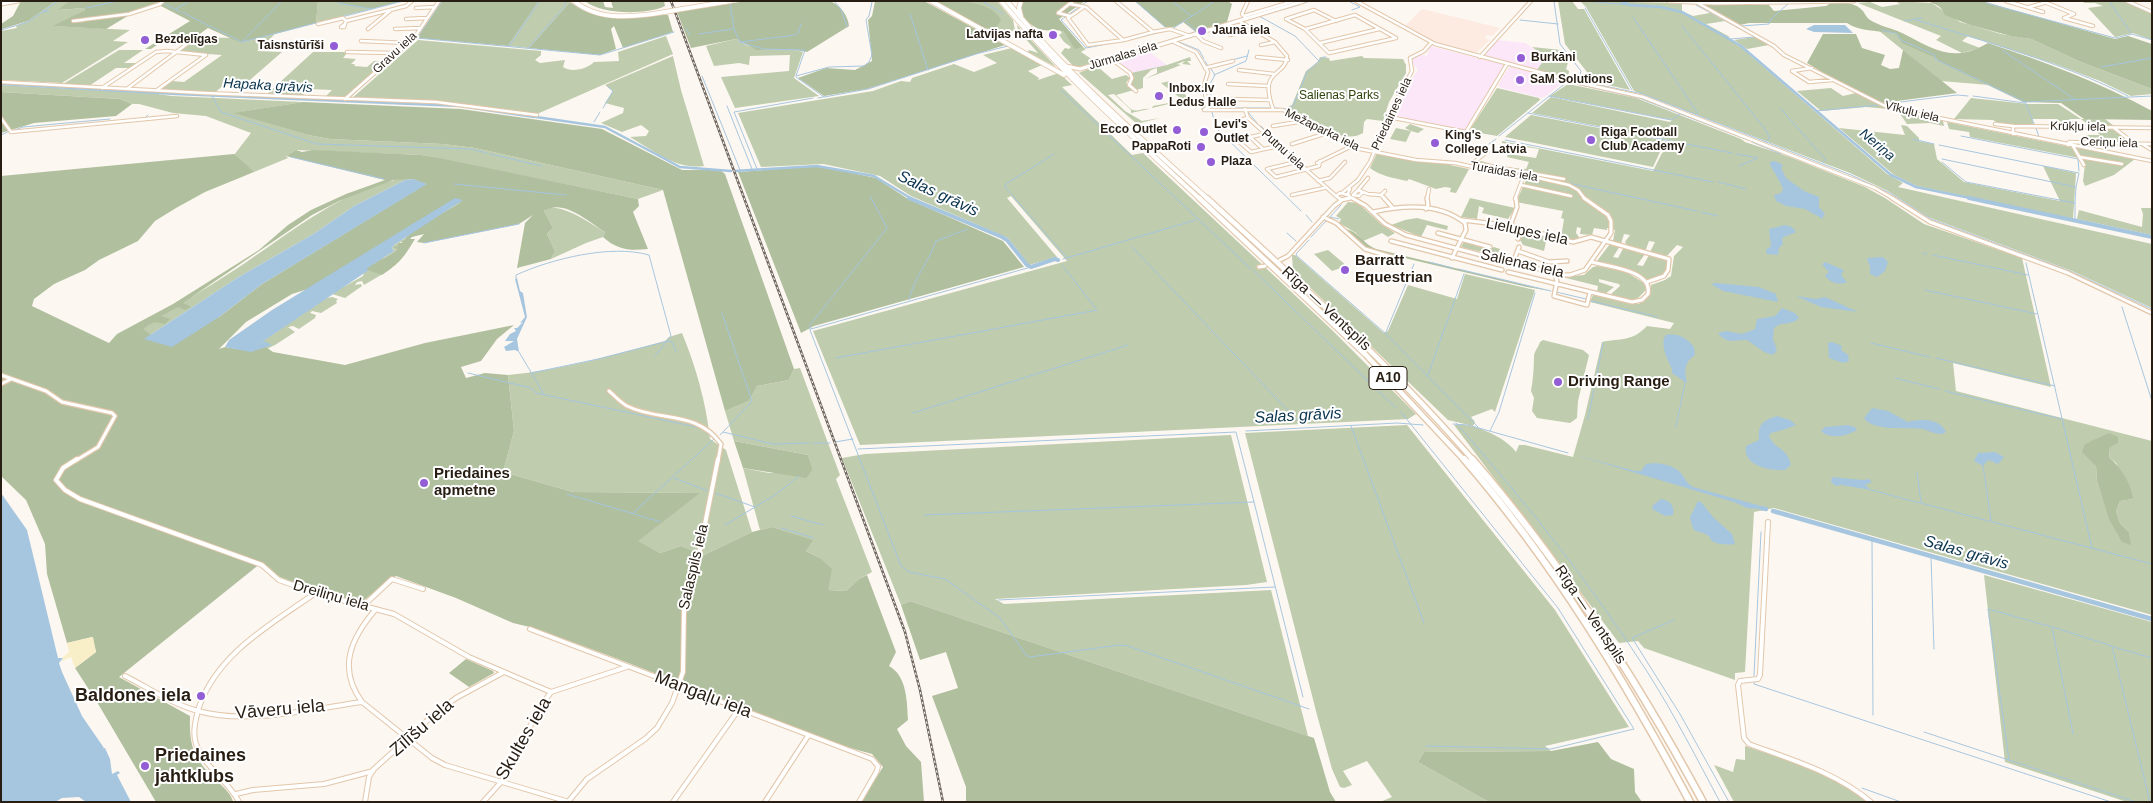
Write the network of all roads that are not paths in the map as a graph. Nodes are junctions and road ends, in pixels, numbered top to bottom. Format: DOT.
graph roads {
  1 [pos="18,1"];
  2 [pos="163,1"];
  3 [pos="412,1"];
  4 [pos="439,1"];
  5 [pos="574,1"];
  6 [pos="579,1"];
  7 [pos="721,1"];
  8 [pos="731,1"];
  9 [pos="931,1"];
  10 [pos="1001,1"];
  11 [pos="1007,1"];
  12 [pos="1021,1"];
  13 [pos="1073,1"];
  14 [pos="1116,1"];
  15 [pos="1248,1"];
  16 [pos="1294,1"];
  17 [pos="1304,1"];
  18 [pos="1356,1"];
  19 [pos="1531,1"];
  20 [pos="1668,1"];
  21 [pos="1854,1"];
  22 [pos="2006,1"];
  23 [pos="2127,1"];
  24 [pos="1696,2"];
  25 [pos="1778,2"];
  26 [pos="2044,2"];
  27 [pos="1,4"];
  28 [pos="1070,4"];
  29 [pos="435,7"];
  30 [pos="1084,7"];
  31 [pos="2028,7"];
  32 [pos="416,8"];
  33 [pos="681,8"];
  34 [pos="391,10"];
  35 [pos="665,11"];
  36 [pos="2043,12"];
  37 [pos="2152,12"];
  38 [pos="1070,17"];
  39 [pos="1246,17"];
  40 [pos="428,18"];
  41 [pos="406,19"];
  42 [pos="1021,19"];
  43 [pos="83,20"];
  44 [pos="1239,21"];
  45 [pos="1336,21"];
  46 [pos="318,24"];
  47 [pos="2093,26"];
  48 [pos="421,28"];
  49 [pos="1379,28"];
  50 [pos="368,29"];
  51 [pos="395,29"];
  52 [pos="1253,29"];
  53 [pos="1305,29"];
  54 [pos="1152,32"];
  55 [pos="1196,34"];
  56 [pos="1230,35"];
  57 [pos="1190,36"];
  58 [pos="1124,40"];
  59 [pos="361,41"];
  60 [pos="1174,41"];
  61 [pos="1275,42"];
  62 [pos="409,43"];
  63 [pos="1319,43"];
  64 [pos="1431,43"];
  65 [pos="187,44"];
  66 [pos="1261,45"];
  67 [pos="1221,48"];
  68 [pos="176,52"];
  69 [pos="347,52"];
  70 [pos="397,53"];
  71 [pos="1257,57"];
  72 [pos="1480,57"];
  73 [pos="1111,60"];
  74 [pos="1288,60"];
  75 [pos="1232,61"];
  76 [pos="1508,64"];
  77 [pos="1065,66"];
  78 [pos="1205,68"];
  79 [pos="1812,68"];
  80 [pos="1080,69"];
  81 [pos="1239,70"];
  82 [pos="1274,74"];
  83 [pos="1076,76"];
  84 [pos="1832,80"];
  85 [pos="1,82"];
  86 [pos="1228,84"];
  87 [pos="1268,86"];
  88 [pos="102,88"];
  89 [pos="127,89"];
  90 [pos="157,91"];
  91 [pos="1136,91"];
  92 [pos="344,99"];
  93 [pos="1227,99"];
  94 [pos="1270,100"];
  95 [pos="1098,104"];
  96 [pos="1273,109"];
  97 [pos="1245,110"];
  98 [pos="537,115"];
  99 [pos="177,116"];
  100 [pos="1389,117"];
  101 [pos="1,118"];
  102 [pos="1248,118"];
  103 [pos="1304,121"];
  104 [pos="1223,124"];
  105 [pos="1995,124"];
  106 [pos="1273,126"];
  107 [pos="2013,126"];
  108 [pos="2114,128"];
  109 [pos="2152,128"];
  110 [pos="1327,133"];
  111 [pos="1265,134"];
  112 [pos="2013,134"];
  113 [pos="1250,137"];
  114 [pos="1292,144"];
  115 [pos="2135,144"];
  116 [pos="2142,144"];
  117 [pos="2152,144"];
  118 [pos="2068,145"];
  119 [pos="1278,146"];
  120 [pos="1352,146"];
  121 [pos="2073,146"];
  122 [pos="1263,149"];
  123 [pos="2152,150"];
  124 [pos="1374,151"];
  125 [pos="1488,151"];
  126 [pos="2080,157"];
  127 [pos="2152,161"];
  128 [pos="1296,162"];
  129 [pos="1345,162"];
  130 [pos="1474,163"];
  131 [pos="2122,164"];
  132 [pos="2084,165"];
  133 [pos="1280,166"];
  134 [pos="1472,167"];
  135 [pos="1305,170"];
  136 [pos="1289,174"];
  137 [pos="1368,178"];
  138 [pos="1523,178"];
  139 [pos="1564,179"];
  140 [pos="1318,181"];
  141 [pos="1521,185"];
  142 [pos="1574,187"];
  143 [pos="1325,188"];
  144 [pos="1350,188"];
  145 [pos="1429,189"];
  146 [pos="1358,190"];
  147 [pos="1385,191"];
  148 [pos="1363,192"];
  149 [pos="1292,195"];
  150 [pos="1339,195"];
  151 [pos="1381,195"];
  152 [pos="1571,196"];
  153 [pos="1349,197"];
  154 [pos="1342,200"];
  155 [pos="1334,206"];
  156 [pos="1393,208"];
  157 [pos="1426,209"];
  158 [pos="1373,212"];
  159 [pos="1323,217"];
  160 [pos="1462,220"];
  161 [pos="1491,224"];
  162 [pos="1510,226"];
  163 [pos="1522,228"];
  164 [pos="1489,231"];
  165 [pos="1438,233"];
  166 [pos="1461,239"];
  167 [pos="1518,239"];
  168 [pos="1391,240"];
  169 [pos="1607,240"];
  170 [pos="1490,247"];
  171 [pos="1457,249"];
  172 [pos="1395,258"];
  173 [pos="1452,258"];
  174 [pos="1280,260"];
  175 [pos="1514,260"];
  176 [pos="1567,261"];
  177 [pos="1592,262"];
  178 [pos="1265,266"];
  179 [pos="1260,268"];
  180 [pos="1502,270"];
  181 [pos="1508,272"];
  182 [pos="1555,274"];
  183 [pos="1647,282"];
  184 [pos="1556,284"];
  185 [pos="1590,292"];
  186 [pos="2152,313"];
  187 [pos="1,375"];
  188 [pos="12,379"];
  189 [pos="1,384"];
  190 [pos="609,391"];
  191 [pos="1768,522"];
  192 [pos="423,588"];
  193 [pos="315,593"];
  194 [pos="363,606"];
  195 [pos="376,609"];
  196 [pos="530,629"];
  197 [pos="627,666"];
  198 [pos="502,672"];
  199 [pos="125,676"];
  200 [pos="679,686"];
  201 [pos="551,692"];
  202 [pos="362,702"];
  203 [pos="740,708"];
  204 [pos="198,711"];
  205 [pos="808,736"];
  206 [pos="408,738"];
  207 [pos="373,770"];
  208 [pos="502,781"];
  209 [pos="236,794"];
  210 [pos="239,802"];
  211 [pos="365,802"];
  212 [pos="483,802"];
  213 [pos="568,802"];
  214 [pos="673,802"];
  215 [pos="765,802"];
  216 [pos="859,802"];
  217 [pos="1690,802"];
  218 [pos="1703,802"];
  219 [pos="1871,802"];
  1 -- 27 [label="main road"];
  2 -- 43 [label="street"];
  3 -- 34 [label="street"];
  4 -- 29 [label="street, Gravu iela"];
  5 -- 35 [label="highway"];
  6 -- 35 [label="highway"];
  7 -- 33 [label="highway"];
  8 -- 33 [label="highway"];
  9 -- 95 [label="highway"];
  10 -- 95 [label="highway, Rīga — Ventspils / A10"];
  11 -- 42 [label="highway, Rīga — Ventspils / A10"];
  12 -- 42 [label="highway"];
  13 -- 28 [label="street"];
  14 -- 54 [label="street"];
  15 -- 39 [label="street"];
  16 -- 39 [label="street"];
  17 -- 39 [label="main road, Jūrmalas iela"];
  18 -- 64 [label="street"];
  19 -- 72 [label="street"];
  20 -- 24 [label="main road"];
  21 -- 25 [label="main road"];
  22 -- 31 [label="street"];
  23 -- 37 [label="street"];
  24 -- 25 [label="main road"];
  24 -- 79 [label="street, Vīkuļu iela"];
  26 -- 31 [label="street"];
  26 -- 47 [label="street"];
  28 -- 30 [label="street"];
  28 -- 38 [label="street"];
  29 -- 32 [label="street"];
  29 -- 40 [label="street, Gravu iela"];
  30 -- 38 [label="street"];
  30 -- 58 [label="street"];
  31 -- 36 [label="street"];
  33 -- 35 [label="highway, bridge"];
  34 -- 46 [label="street"];
  34 -- 50 [label="street"];
  38 -- 58 [label="street"];
  39 -- 44 [label="main road, Jūrmalas iela"];
  40 -- 41 [label="street"];
  40 -- 48 [label="street, Gravu iela"];
  42 -- 77 [label="highway, Rīga — Ventspils / A10"];
  44 -- 52 [label="street"];
  44 -- 55 [label="main road, Jūrmalas iela"];
  45 -- 49 [label="street"];
  45 -- 53 [label="street"];
  45 -- 53 [label="street"];
  48 -- 51 [label="street"];
  48 -- 62 [label="street, Gravu iela"];
  49 -- 63 [label="street"];
  49 -- 63 [label="street"];
  52 -- 56 [label="street"];
  52 -- 61 [label="street"];
  53 -- 63 [label="street"];
  54 -- 57 [label="street"];
  54 -- 58 [label="street"];
  55 -- 57 [label="main road, Jūrmalas iela"];
  55 -- 67 [label="street"];
  57 -- 60 [label="main road, Jūrmalas iela"];
  59 -- 62 [label="street"];
  60 -- 73 [label="main road, Jūrmalas iela"];
  60 -- 78 [label="street"];
  61 -- 66 [label="street"];
  61 -- 74 [label="street"];
  62 -- 70 [label="street, Gravu iela"];
  64 -- 72 [label="street"];
  64 -- 100 [label="street, Priedaines iela"];
  65 -- 68 [label="street"];
  68 -- 88 [label="street"];
  68 -- 89 [label="street"];
  68 -- 90 [label="street"];
  69 -- 70 [label="street"];
  70 -- 92 [label="street, Gravu iela"];
  71 -- 74 [label="street"];
  72 -- 76 [label="street"];
  73 -- 80 [label="main road, Jūrmalas iela"];
  73 -- 91 [label="street"];
  74 -- 82 [label="street"];
  75 -- 78 [label="street"];
  76 -- 100 [label="street"];
  76 -- 186 [label="street"];
  77 -- 80 [label="main road"];
  77 -- 83 [label="highway, Rīga — Ventspils / A10"];
  78 -- 97 [label="street, Mežaparka iela"];
  79 -- 84 [label="street, Vīkuļu iela"];
  79 -- 84 [label="street"];
  80 -- 83 [label="main road"];
  81 -- 82 [label="street"];
  82 -- 87 [label="street"];
  83 -- 218 [label="highway, Rīga — Ventspils / A10"];
  84 -- 112 [label="street, Vīkuļu iela"];
  85 -- 88 [label="street"];
  86 -- 87 [label="street"];
  87 -- 94 [label="street"];
  88 -- 89 [label="street"];
  89 -- 90 [label="street"];
  90 -- 92 [label="street"];
  92 -- 98 [label="street"];
  93 -- 94 [label="street"];
  94 -- 96 [label="street"];
  95 -- 217 [label="highway, Rīga — Ventspils / A10"];
  96 -- 97 [label="street, Mežaparka iela"];
  96 -- 103 [label="street, Mežaparka iela"];
  97 -- 102 [label="street, Putnu iela"];
  99 -- 101 [label="street"];
  100 -- 124 [label="street, Priedaines iela"];
  102 -- 104 [label="street"];
  102 -- 111 [label="street, Putnu iela"];
  103 -- 106 [label="street"];
  103 -- 110 [label="street, Mežaparka iela"];
  105 -- 107 [label="street, Krūkļu iela"];
  107 -- 108 [label="street, Krūkļu iela"];
  107 -- 112 [label="street"];
  108 -- 109 [label="street, Krūkļu iela"];
  108 -- 115 [label="street"];
  110 -- 114 [label="street"];
  110 -- 120 [label="street, Mežaparka iela"];
  111 -- 113 [label="street"];
  111 -- 119 [label="street, Putnu iela"];
  112 -- 118 [label="street, Vīkuļu iela"];
  113 -- 122 [label="street"];
  113 -- 122 [label="street"];
  115 -- 116 [label="street, Ceriņu iela"];
  115 -- 118 [label="street, Ceriņu iela"];
  116 -- 117 [label="street, Ceriņu iela"];
  116 -- 123 [label="street"];
  118 -- 121 [label="street, Vīkuļu iela"];
  119 -- 122 [label="street"];
  119 -- 128 [label="street, Putnu iela"];
  120 -- 124 [label="street, Mežaparka iela"];
  120 -- 135 [label="street"];
  121 -- 126 [label="street"];
  121 -- 127 [label="street, Vīkuļu iela"];
  124 -- 134 [label="street, Turaidas iela"];
  124 -- 144 [label="street, Priedaines iela"];
  125 -- 130 [label="street"];
  126 -- 131 [label="street"];
  126 -- 132 [label="street"];
  128 -- 133 [label="street"];
  128 -- 135 [label="street, Putnu iela"];
  129 -- 140 [label="street"];
  130 -- 134 [label="street"];
  130 -- 139 [label="street, Turaidas iela"];
  133 -- 136 [label="street"];
  133 -- 136 [label="street"];
  134 -- 138 [label="street, Turaidas iela"];
  135 -- 136 [label="street"];
  135 -- 140 [label="street, Putnu iela"];
  137 -- 146 [label="street"];
  138 -- 141 [label="street"];
  138 -- 142 [label="street, Turaidas iela"];
  140 -- 143 [label="street, Putnu iela"];
  141 -- 152 [label="street"];
  141 -- 162 [label="street"];
  142 -- 169 [label="street, Salienas iela"];
  143 -- 149 [label="street"];
  143 -- 150 [label="street, Putnu iela"];
  144 -- 150 [label="street"];
  144 -- 153 [label="street"];
  145 -- 157 [label="street"];
  146 -- 148 [label="street"];
  146 -- 148 [label="street"];
  147 -- 151 [label="street"];
  148 -- 151 [label="street"];
  150 -- 153 [label="street"];
  150 -- 154 [label="street"];
  150 -- 155 [label="street"];
  151 -- 156 [label="street"];
  153 -- 154 [label="street"];
  153 -- 158 [label="street, Salienas iela"];
  154 -- 155 [label="street"];
  155 -- 159 [label="street"];
  156 -- 157 [label="street, Lielupes iela"];
  156 -- 158 [label="street, Lielupes iela"];
  157 -- 160 [label="street, Lielupes iela"];
  158 -- 171 [label="street, Salienas iela"];
  159 -- 172 [label="street"];
  159 -- 174 [label="street"];
  160 -- 161 [label="street, Lielupes iela"];
  160 -- 166 [label="street"];
  161 -- 162 [label="street, Lielupes iela"];
  161 -- 164 [label="street"];
  162 -- 163 [label="street, Lielupes iela"];
  163 -- 167 [label="street"];
  163 -- 169 [label="street, Lielupes iela"];
  165 -- 166 [label="street"];
  166 -- 170 [label="street"];
  166 -- 171 [label="street"];
  168 -- 173 [label="street"];
  169 -- 177 [label="street, Salienas iela"];
  169 -- 183 [label="street, Lielupes iela"];
  171 -- 173 [label="street"];
  171 -- 175 [label="street, Salienas iela"];
  173 -- 180 [label="street"];
  175 -- 176 [label="street"];
  175 -- 182 [label="street, Salienas iela"];
  177 -- 182 [label="street, Salienas iela"];
  177 -- 183 [label="street"];
  178 -- 179 [label="street"];
  181 -- 184 [label="street"];
  182 -- 184 [label="street"];
  183 -- 185 [label="street"];
  184 -- 185 [label="street"];
  184 -- 185 [label="street"];
  187 -- 188 [label="street"];
  188 -- 189 [label="street"];
  188 -- 193 [label="street, Dreiliņu iela"];
  190 -- 200 [label="street, Salaspils iela"];
  191 -- 219 [label="street"];
  192 -- 194 [label="street"];
  193 -- 194 [label="street, Dreiliņu iela"];
  193 -- 204 [label="street"];
  194 -- 195 [label="street, Dreiliņu iela"];
  195 -- 198 [label="street, Dreiliņu iela"];
  195 -- 202 [label="street"];
  196 -- 197 [label="street, Mangaļu iela"];
  197 -- 200 [label="street, Mangaļu iela"];
  197 -- 201 [label="street, Skultes iela"];
  198 -- 201 [label="street, Dreiliņu iela"];
  198 -- 206 [label="street, Zīlīšu iela"];
  199 -- 204 [label="street, Vāveru iela"];
  200 -- 203 [label="street, Mangaļu iela"];
  200 -- 213 [label="street, Salaspils iela"];
  201 -- 208 [label="street, Skultes iela"];
  202 -- 204 [label="street, Vāveru iela"];
  202 -- 206 [label="street"];
  203 -- 205 [label="street, Mangaļu iela"];
  203 -- 214 [label="street"];
  204 -- 209 [label="street"];
  205 -- 215 [label="street"];
  205 -- 216 [label="street, Mangaļu iela"];
  206 -- 207 [label="street, Zīlīšu iela"];
  206 -- 208 [label="street"];
  207 -- 209 [label="street"];
  207 -- 211 [label="street"];
  208 -- 212 [label="street, Skultes iela"];
  208 -- 213 [label="street"];
  209 -- 210 [label="street"];
}
